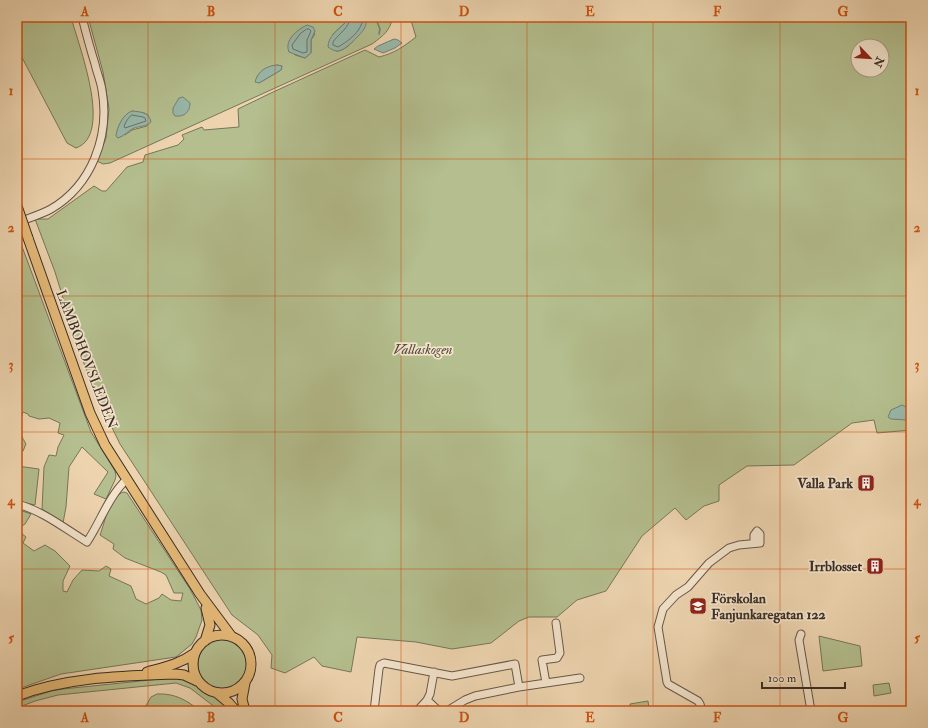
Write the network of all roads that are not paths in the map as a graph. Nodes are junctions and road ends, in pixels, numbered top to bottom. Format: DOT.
graph roads {
  1 [pos="82,17"];
  2 [pos="17,206"];
  3 [pos="17,223"];
  4 [pos="127,479"];
  5 [pos="17,504"];
  6 [pos="754,543"];
  7 [pos="200,594"];
  8 [pos="556,622"];
  9 [pos="801,634"];
  10 [pos="232,637"];
  11 [pos="205,641"];
  12 [pos="195,653"];
  13 [pos="434,672"];
  14 [pos="125,676"];
  15 [pos="580,678"];
  16 [pos="199,682"];
  17 [pos="245,683"];
  18 [pos="546,683"];
  19 [pos="519,687"];
  20 [pos="216,693"];
  21 [pos="17,696"];
  22 [pos="427,700"];
  23 [pos="236,711"];
  24 [pos="245,711"];
  25 [pos="374,711"];
  26 [pos="417,711"];
  27 [pos="439,711"];
  28 [pos="447,711"];
  29 [pos="702,711"];
  30 [pos="810,711"];
  1 -- 3 [label="street"];
  2 -- 4 [label="main road, LAMBOHOVSLEDEN, bridge"];
  4 -- 5 [label="street"];
  4 -- 7 [label="main road, LAMBOHOVSLEDEN"];
  6 -- 29 [label="street"];
  7 -- 10 [label="main road, LAMBOHOVSLEDEN"];
  7 -- 11 [label="main road, LAMBOHOVSLEDEN"];
  8 -- 18 [label="street"];
  9 -- 30 [label="street"];
  10 -- 11 [label="main road"];
  10 -- 17 [label="main road"];
  11 -- 12 [label="main road"];
  12 -- 14 [label="main road"];
  12 -- 16 [label="main road"];
  13 -- 19 [label="street"];
  13 -- 22 [label="street"];
  13 -- 25 [label="street"];
  14 -- 16 [label="main road"];
  14 -- 21 [label="main road"];
  15 -- 18 [label="street"];
  16 -- 20 [label="main road"];
  17 -- 20 [label="main road"];
  17 -- 24 [label="main road"];
  18 -- 19 [label="street"];
  19 -- 28 [label="street"];
  20 -- 23 [label="main road"];
  22 -- 26 [label="street"];
  22 -- 27 [label="street"];
}
